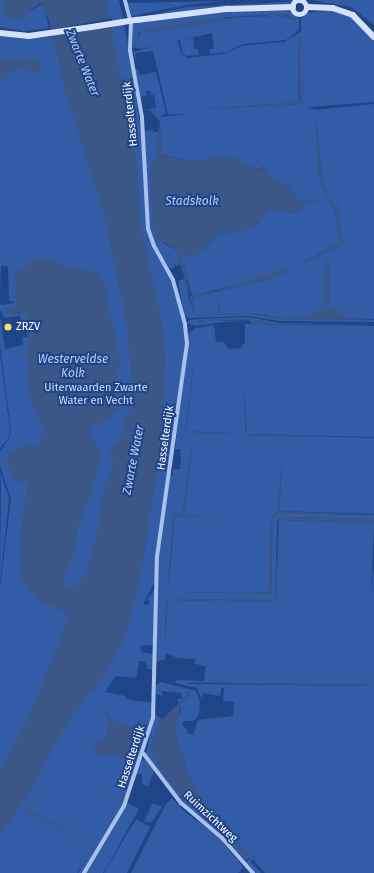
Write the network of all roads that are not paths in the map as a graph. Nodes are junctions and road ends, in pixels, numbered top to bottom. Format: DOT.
graph roads {
  1 [pos="125,0"];
  2 [pos="300,0"];
  3 [pos="293,7"];
  4 [pos="308,7"];
  5 [pos="0,33"];
  6 [pos="374,37"];
  7 [pos="143,753"];
  8 [pos="84,873"];
  9 [pos="252,873"];
  1 -- 7 [label="street, Hasselterdijk"];
  2 -- 3 [label="main road"];
  2 -- 4 [label="main road"];
  3 -- 4 [label="main road"];
  3 -- 5 [label="main road, bridge"];
  4 -- 6 [label="main road"];
  7 -- 8 [label="street, Hasselterdijk"];
  7 -- 9 [label="street, Ruimzichtweg"];
}
